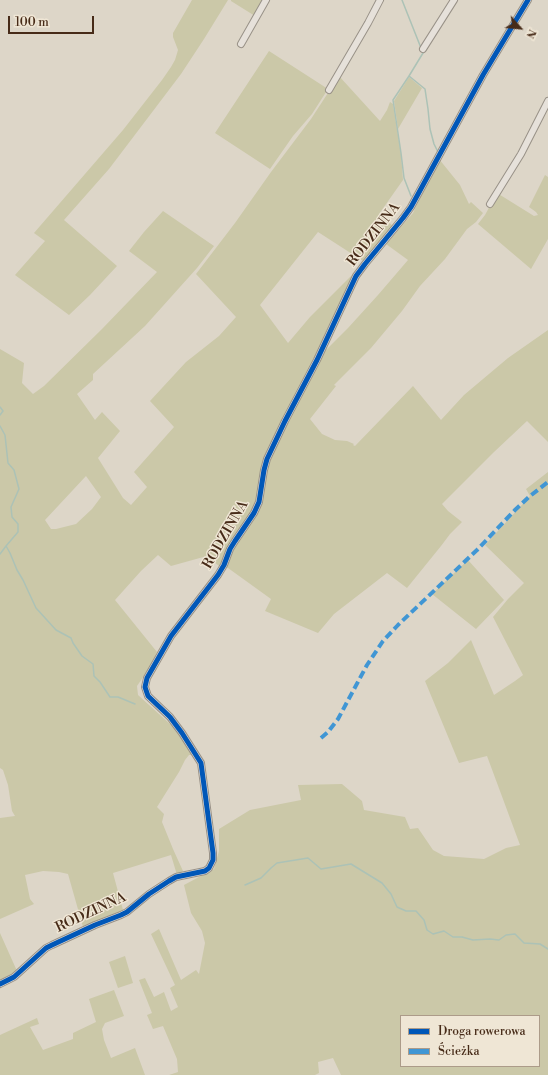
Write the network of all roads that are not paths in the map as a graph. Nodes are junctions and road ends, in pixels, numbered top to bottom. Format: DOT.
graph roads {
  1 [pos="266,0"];
  2 [pos="380,0"];
  3 [pos="454,0"];
  4 [pos="528,0"];
  5 [pos="241,44"];
  6 [pos="423,49"];
  7 [pos="329,90"];
  8 [pos="548,101"];
  9 [pos="490,204"];
  10 [pos="0,984"];
  1 -- 5 [label="street"];
  2 -- 7 [label="street"];
  3 -- 6 [label="street"];
  4 -- 10 [label="street, RODZINNA"];
  8 -- 9 [label="street"];
}
